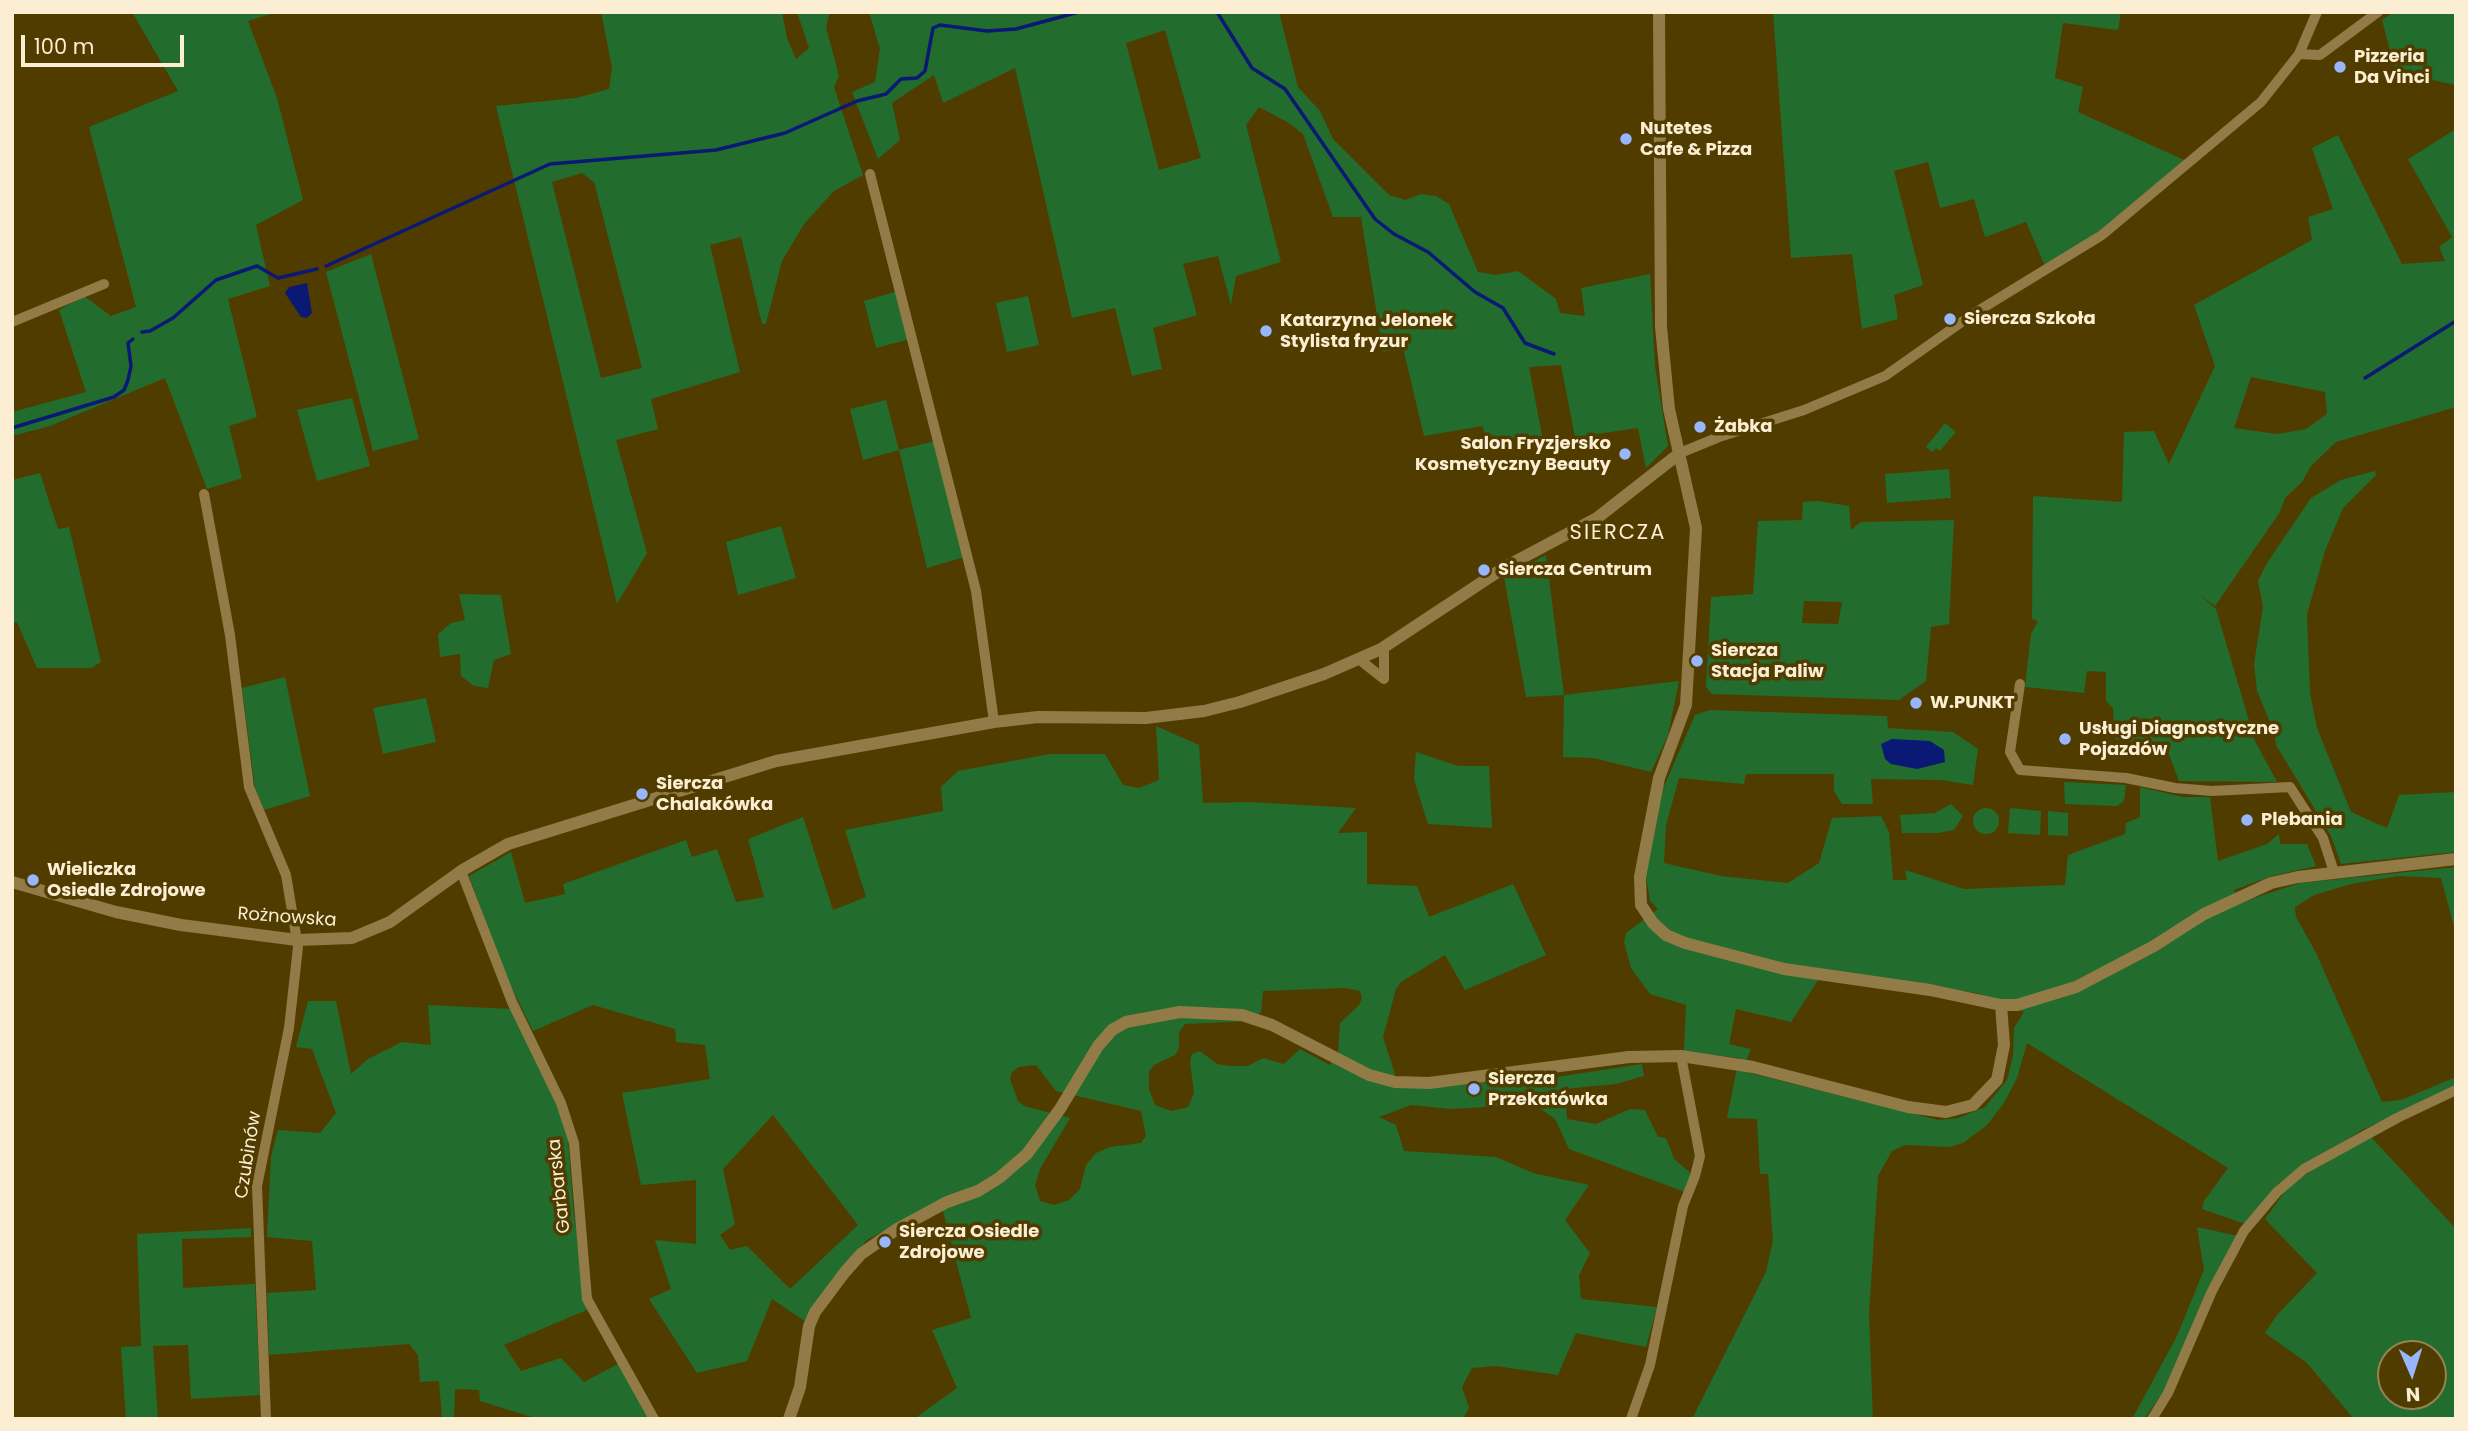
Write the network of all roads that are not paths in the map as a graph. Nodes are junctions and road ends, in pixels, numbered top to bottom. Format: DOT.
graph roads {
  1 [pos="1659,12"];
  2 [pos="2317,12"];
  3 [pos="2378,12"];
  4 [pos="2299,54"];
  5 [pos="870,174"];
  6 [pos="104,284"];
  7 [pos="12,322"];
  8 [pos="1680,453"];
  9 [pos="204,494"];
  10 [pos="1384,647"];
  11 [pos="1360,660"];
  12 [pos="2020,684"];
  13 [pos="994,722"];
  14 [pos="2456,859"];
  15 [pos="461,871"];
  16 [pos="2334,872"];
  17 [pos="12,881"];
  18 [pos="297,940"];
  19 [pos="2001,1005"];
  20 [pos="1681,1056"];
  21 [pos="2456,1090"];
  22 [pos="266,1419"];
  23 [pos="654,1419"];
  24 [pos="789,1419"];
  25 [pos="1631,1419"];
  26 [pos="2152,1419"];
  1 -- 8 [label="street"];
  2 -- 4 [label="street"];
  3 -- 4 [label="street"];
  4 -- 8 [label="street"];
  5 -- 13 [label="street"];
  6 -- 7 [label="street"];
  8 -- 10 [label="street, Rożnowska"];
  8 -- 19 [label="street"];
  9 -- 18 [label="street, Czubinów"];
  10 -- 11 [label="street, Rożnowska"];
  10 -- 11 [label="street"];
  11 -- 13 [label="street, Rożnowska"];
  12 -- 16 [label="street"];
  13 -- 15 [label="street, Rożnowska"];
  14 -- 16 [label="street"];
  15 -- 18 [label="street, Rożnowska"];
  15 -- 23 [label="street, Garbarska"];
  16 -- 19 [label="street"];
  17 -- 18 [label="street, Rożnowska"];
  18 -- 22 [label="street, Czubinów"];
  19 -- 20 [label="street"];
  20 -- 24 [label="street"];
  20 -- 25 [label="street"];
  21 -- 26 [label="street"];
}
